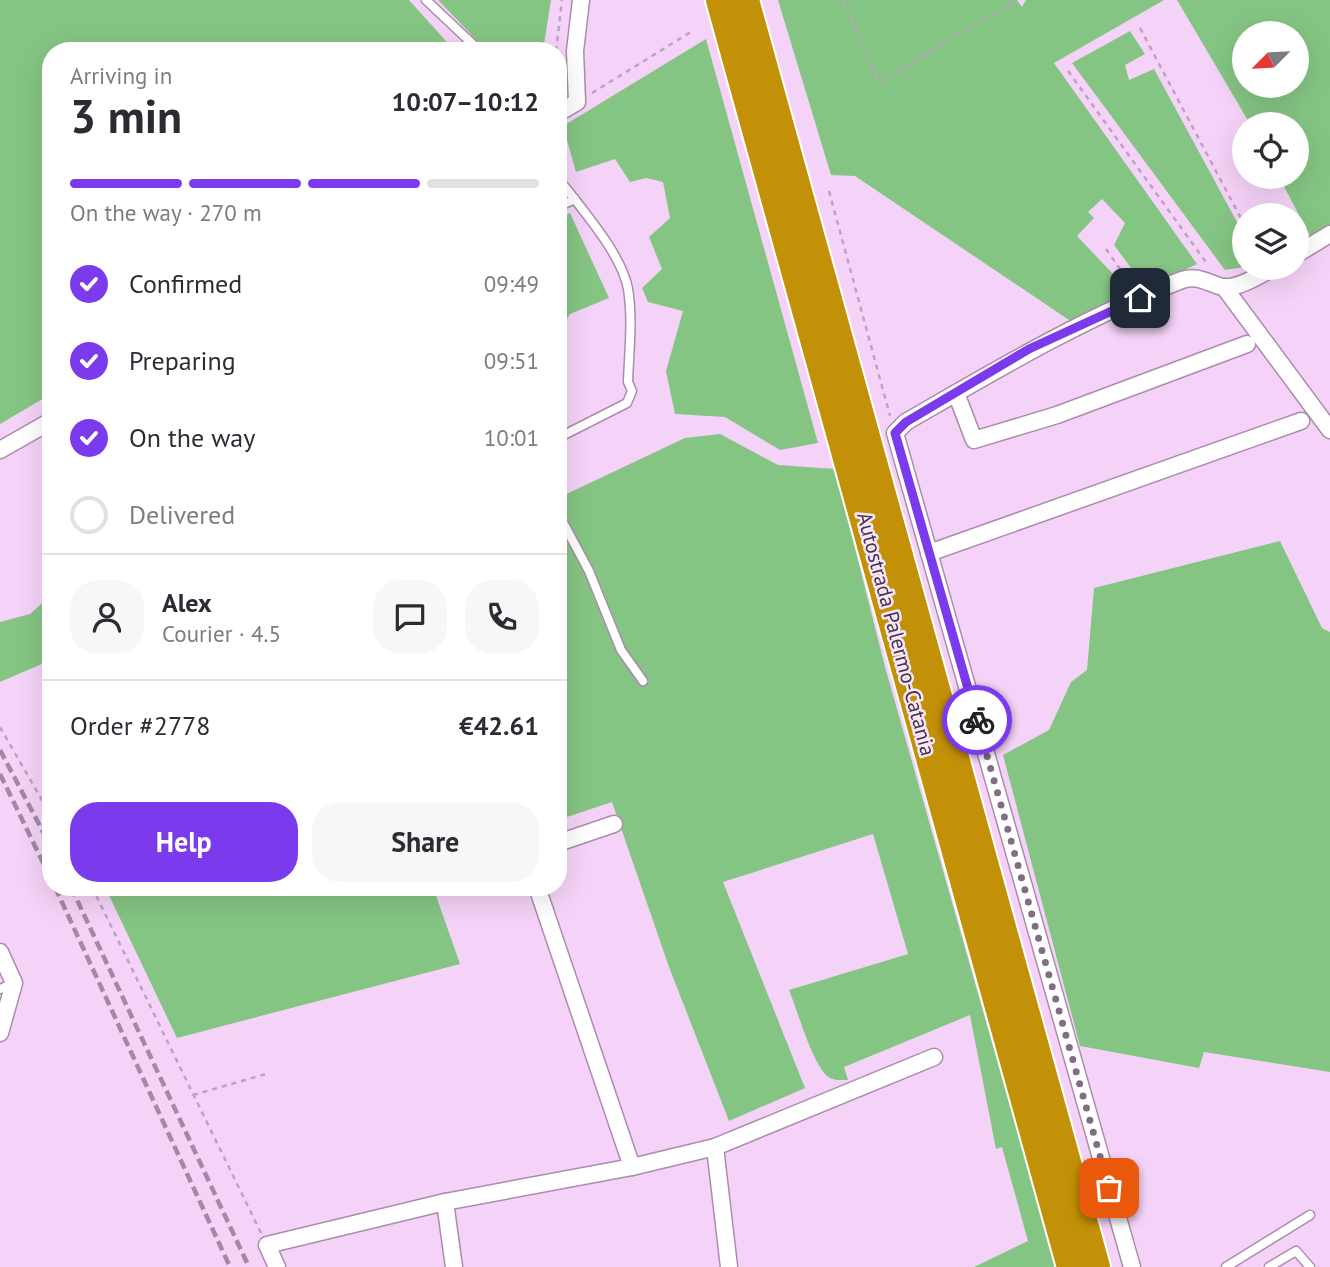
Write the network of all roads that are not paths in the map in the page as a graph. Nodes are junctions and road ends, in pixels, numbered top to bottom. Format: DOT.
graph roads {
  1 [pos="426,0"];
  2 [pos="581,0"];
  3 [pos="720,0"];
  4 [pos="745,0"];
  5 [pos="470,42"];
  6 [pos="567,108"];
  7 [pos="567,189"];
  8 [pos="575,199"];
  9 [pos="567,203"];
  10 [pos="1330,234"];
  11 [pos="1309,247"];
  12 [pos="1248,280"];
  13 [pos="1224,287"];
  14 [pos="1247,344"];
  15 [pos="956,393"];
  16 [pos="1301,421"];
  17 [pos="42,426"];
  18 [pos="1330,429"];
  19 [pos="567,433"];
  20 [pos="0,450"];
  21 [pos="567,530"];
  22 [pos="929,553"];
  23 [pos="643,681"];
  24 [pos="614,824"];
  25 [pos="567,840"];
  26 [pos="540,896"];
  27 [pos="0,952"];
  28 [pos="7,986"];
  29 [pos="0,1033"];
  30 [pos="934,1057"];
  31 [pos="715,1147"];
  32 [pos="632,1167"];
  33 [pos="445,1202"];
  34 [pos="1310,1215"];
  35 [pos="277,1267"];
  36 [pos="454,1267"];
  37 [pos="729,1267"];
  38 [pos="1071,1267"];
  39 [pos="1096,1267"];
  40 [pos="1132,1267"];
  41 [pos="1226,1267"];
  42 [pos="1269,1267"];
  43 [pos="1310,1267"];
  1 -- 5 [label="lane"];
  2 -- 6 [label="street"];
  3 -- 38 [label="highway, Autostrada Palermo-Catania"];
  4 -- 39 [label="highway, Autostrada Palermo-Catania"];
  7 -- 8 [label="lane"];
  8 -- 9 [label="lane"];
  8 -- 19 [label="lane"];
  10 -- 11 [label="street"];
  12 -- 13 [label="street"];
  13 -- 15 [label="street"];
  13 -- 18 [label="street"];
  14 -- 15 [label="street"];
  15 -- 22 [label="street"];
  16 -- 22 [label="street"];
  17 -- 20 [label="street"];
  21 -- 23 [label="lane"];
  22 -- 40 [label="street"];
  24 -- 25 [label="street"];
  26 -- 32 [label="street"];
  27 -- 28 [label="street"];
  28 -- 29 [label="street"];
  30 -- 31 [label="street"];
  31 -- 32 [label="street"];
  31 -- 37 [label="street"];
  32 -- 33 [label="street"];
  33 -- 35 [label="street"];
  33 -- 36 [label="street"];
  34 -- 41 [label="lane"];
  42 -- 43 [label="lane"];
}
